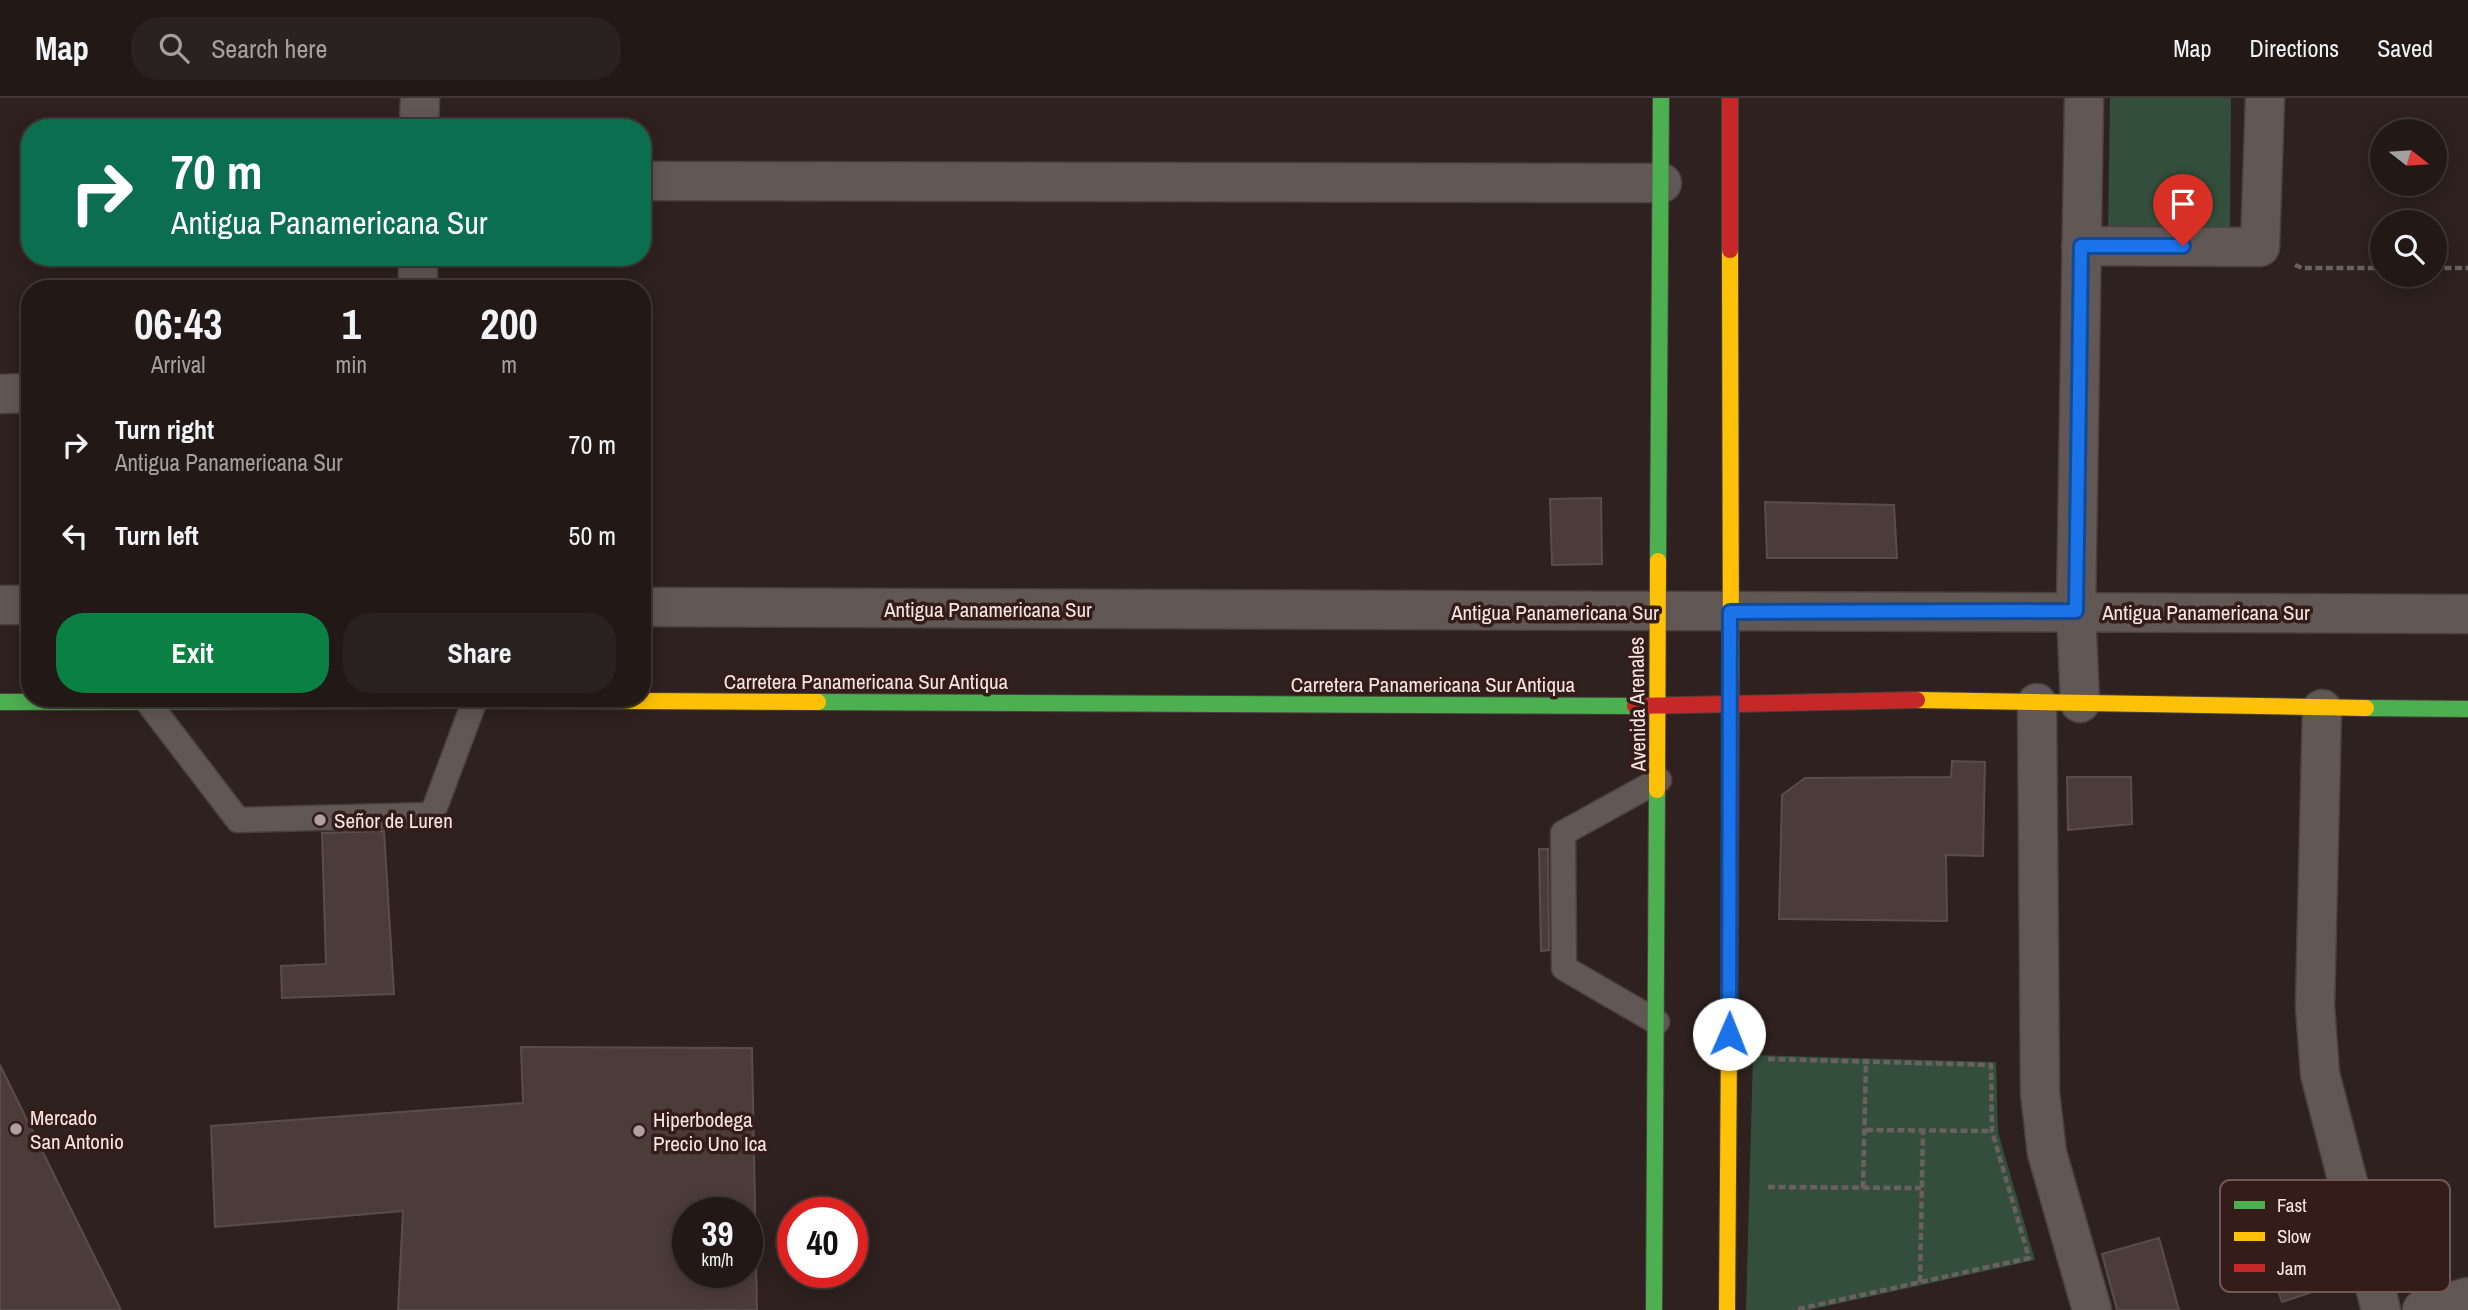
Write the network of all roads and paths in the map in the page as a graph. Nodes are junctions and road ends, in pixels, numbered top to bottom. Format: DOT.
graph roads {
  1 [pos="420,98"];
  2 [pos="1661,98"];
  3 [pos="1730,98"];
  4 [pos="2084,98"];
  5 [pos="2265,98"];
  6 [pos="419,119"];
  7 [pos="651,181"];
  8 [pos="1662,183"];
  9 [pos="2081,246"];
  10 [pos="2260,247"];
  11 [pos="2370,268"];
  12 [pos="2447,268"];
  13 [pos="2468,268"];
  14 [pos="21,393"];
  15 [pos="0,394"];
  16 [pos="0,605"];
  17 [pos="21,605"];
  18 [pos="651,607"];
  19 [pos="2076,611"];
  20 [pos="1656,612"];
  21 [pos="1730,612"];
  22 [pos="2468,614"];
  23 [pos="651,701"];
  24 [pos="0,702"];
  25 [pos="21,702"];
  26 [pos="1731,702"];
  27 [pos="2037,703"];
  28 [pos="2080,703"];
  29 [pos="1659,706"];
  30 [pos="152,707"];
  31 [pos="472,707"];
  32 [pos="2322,709"];
  33 [pos="2468,709"];
  34 [pos="1658,780"];
  35 [pos="1657,1022"];
  36 [pos="1756,1059"];
  37 [pos="1866,1059"];
  38 [pos="1866,1130"];
  39 [pos="1923,1130"];
  40 [pos="1992,1131"];
  41 [pos="2347,1180"];
  42 [pos="1767,1187"];
  43 [pos="1863,1188"];
  44 [pos="1921,1188"];
  45 [pos="1920,1282"];
  46 [pos="2376,1292"];
  47 [pos="2468,1297"];
  48 [pos="1649,1306"];
  49 [pos="1727,1310"];
  50 [pos="1794,1310"];
  51 [pos="2092,1310"];
  52 [pos="2381,1310"];
  53 [pos="2422,1310"];
  1 -- 6 [label="street"];
  2 -- 8 [label="street, Avenida Arenales"];
  3 -- 21 [label="street"];
  4 -- 9 [label="street"];
  5 -- 10 [label="street"];
  7 -- 8 [label="street"];
  8 -- 20 [label="street, Avenida Arenales"];
  9 -- 10 [label="street"];
  9 -- 19 [label="street"];
  10 -- 11 [label="path"];
  12 -- 13 [label="path"];
  14 -- 15 [label="street"];
  16 -- 17 [label="street"];
  18 -- 20 [label="street, Antigua Panamericana Sur"];
  19 -- 21 [label="street, Antigua Panamericana Sur"];
  19 -- 22 [label="street, Antigua Panamericana Sur"];
  19 -- 28 [label="street"];
  20 -- 21 [label="street, Antigua Panamericana Sur"];
  20 -- 29 [label="street, Avenida Arenales"];
  21 -- 26 [label="street"];
  23 -- 29 [label="street, Carretera Panamericana Sur Antiqua"];
  24 -- 25 [label="street, Carretera Panamericana Sur Antiqua"];
  26 -- 27 [label="street, Carretera Panamericana Sur Antiqua"];
  26 -- 29 [label="street, Carretera Panamericana Sur Antiqua"];
  26 -- 49 [label="street"];
  27 -- 28 [label="street, Carretera Panamericana Sur Antiqua"];
  27 -- 51 [label="street"];
  28 -- 32 [label="street, Carretera Panamericana Sur Antiqua"];
  29 -- 34 [label="street, Avenida Arenales"];
  30 -- 31 [label="lane"];
  32 -- 33 [label="street, Carretera Panamericana Sur Antiqua"];
  32 -- 41 [label="street"];
  34 -- 35 [label="street, Avenida Arenales"];
  34 -- 35 [label="lane"];
  35 -- 48 [label="street, Avenida Arenales"];
  36 -- 37 [label="path"];
  37 -- 38 [label="path"];
  37 -- 40 [label="path"];
  38 -- 39 [label="path"];
  38 -- 43 [label="path"];
  39 -- 40 [label="path"];
  39 -- 44 [label="path"];
  40 -- 45 [label="path"];
  42 -- 43 [label="path"];
  43 -- 44 [label="path"];
  44 -- 45 [label="path"];
  45 -- 50 [label="path"];
  46 -- 52 [label="street"];
  47 -- 53 [label="street"];
}
